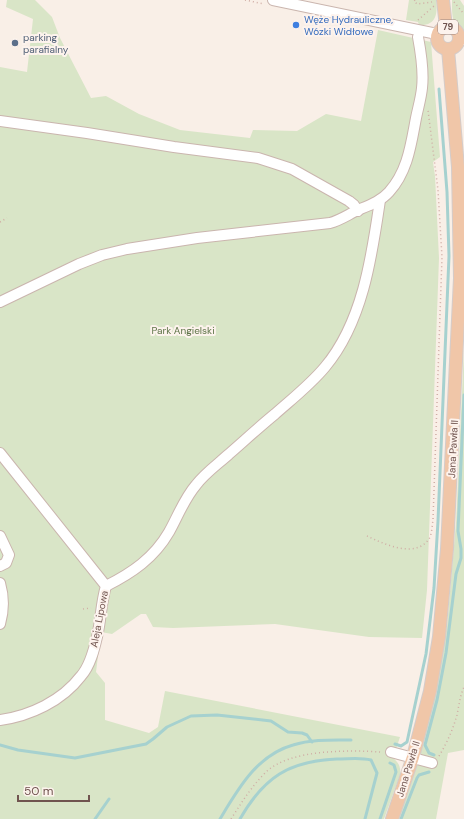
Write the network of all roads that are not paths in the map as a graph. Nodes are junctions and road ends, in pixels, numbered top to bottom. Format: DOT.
graph roads {
  1 [pos="273,0"];
  2 [pos="446,1"];
  3 [pos="441,30"];
  4 [pos="418,37"];
  5 [pos="462,40"];
  6 [pos="448,50"];
  7 [pos="0,121"];
  8 [pos="380,200"];
  9 [pos="358,211"];
  10 [pos="0,302"];
  11 [pos="0,453"];
  12 [pos="0,536"];
  13 [pos="0,566"];
  14 [pos="0,583"];
  15 [pos="106,586"];
  16 [pos="0,624"];
  17 [pos="0,720"];
  18 [pos="391,752"];
  19 [pos="413,757"];
  20 [pos="432,763"];
  21 [pos="392,819"];
  1 -- 3 [label="street"];
  2 -- 3 [label="main road, 79"];
  3 -- 5 [label="main road, 79"];
  3 -- 6 [label="main road, 79"];
  4 -- 8 [label="street"];
  5 -- 6 [label="main road, 79"];
  6 -- 19 [label="main road, Jana Pawła II"];
  7 -- 9 [label="street"];
  8 -- 9 [label="street"];
  8 -- 15 [label="street"];
  9 -- 10 [label="street"];
  11 -- 15 [label="street, Aleja Lipowa"];
  12 -- 13 [label="street"];
  14 -- 16 [label="street"];
  15 -- 17 [label="street, Aleja Lipowa"];
  18 -- 19 [label="street"];
  19 -- 20 [label="street"];
  19 -- 21 [label="main road, Jana Pawła II"];
}
